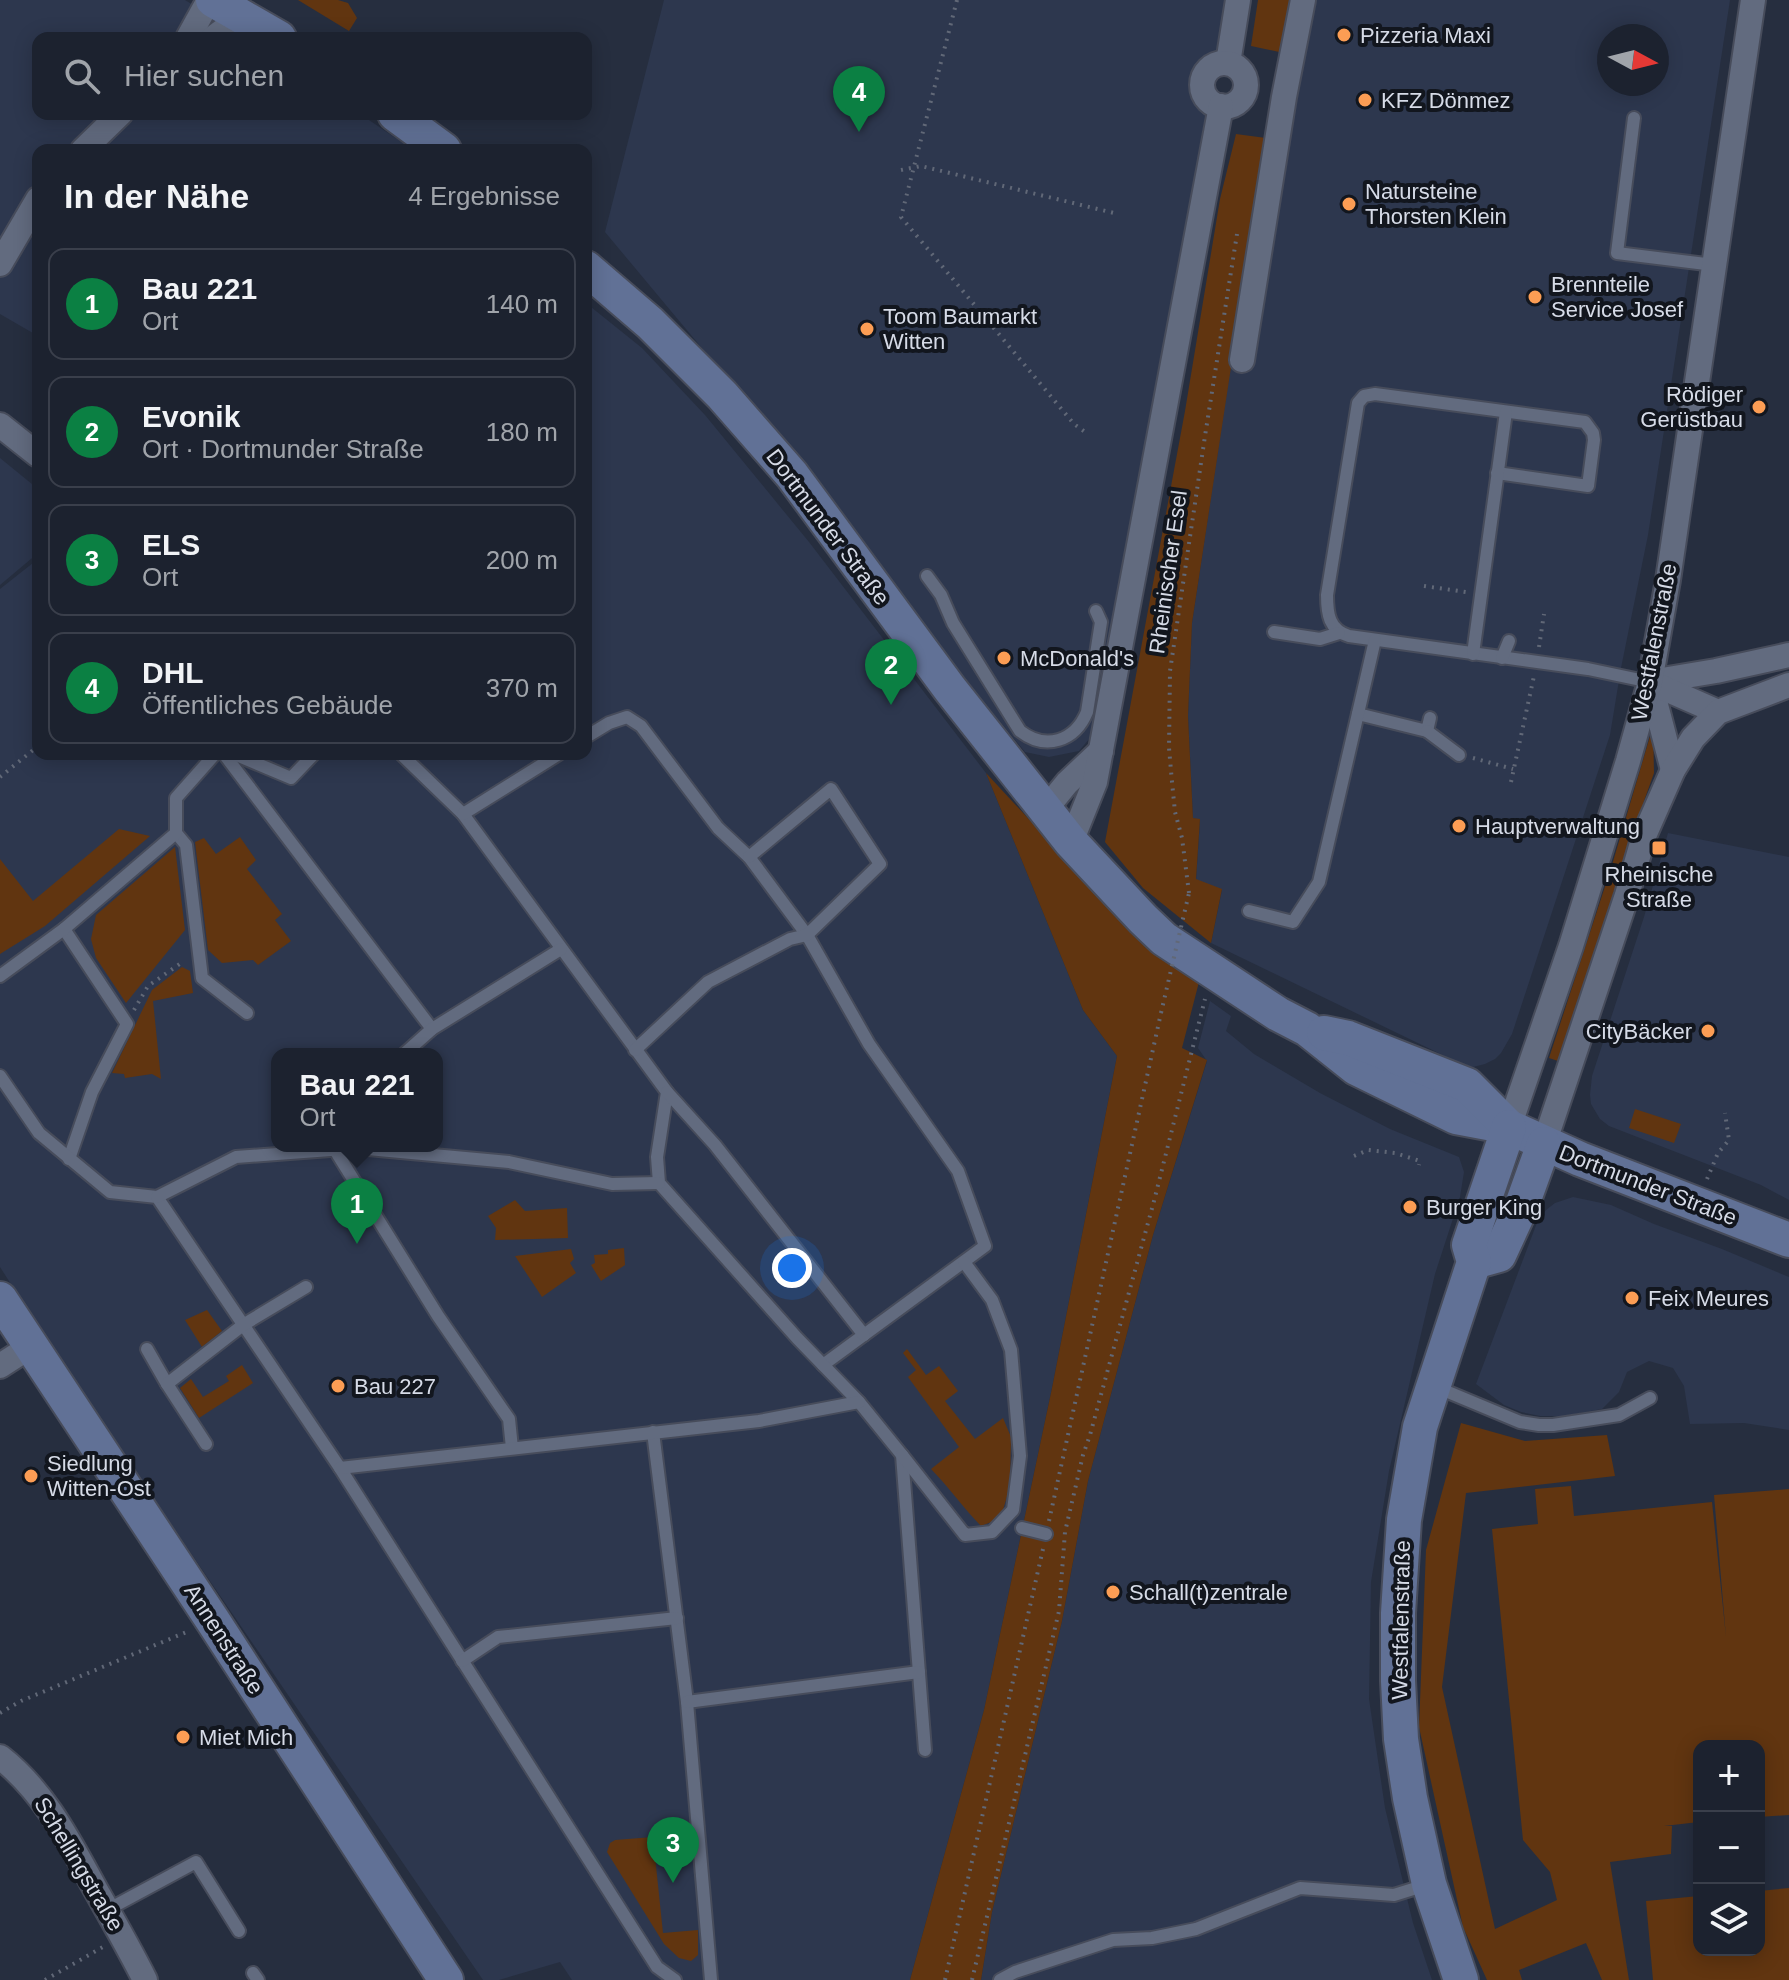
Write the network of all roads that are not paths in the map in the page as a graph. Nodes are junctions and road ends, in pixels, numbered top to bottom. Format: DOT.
graph roads {
  1 [pos="1238,0"];
  2 [pos="1303,0"];
  3 [pos="1753,0"];
  4 [pos="228,6"];
  5 [pos="196,32"];
  6 [pos="216,32"];
  7 [pos="269,32"];
  8 [pos="1228,63"];
  9 [pos="1245,90"];
  10 [pos="1284,97"];
  11 [pos="1221,106"];
  12 [pos="1634,118"];
  13 [pos="114,120"];
  14 [pos="403,120"];
  15 [pos="89,144"];
  16 [pos="436,144"];
  17 [pos="32,209"];
  18 [pos="0,264"];
  19 [pos="1714,265"];
  20 [pos="592,273"];
  21 [pos="1242,360"];
  22 [pos="1506,412"];
  23 [pos="0,425"];
  24 [pos="32,450"];
  25 [pos="1497,473"];
  26 [pos="927,576"];
  27 [pos="1096,611"];
  28 [pos="1274,632"];
  29 [pos="1339,633"];
  30 [pos="1375,640"];
  31 [pos="1509,641"];
  32 [pos="1473,654"];
  33 [pos="1789,655"];
  34 [pos="1502,658"];
  35 [pos="1650,682"];
  36 [pos="1789,685"];
  37 [pos="1718,712"];
  38 [pos="1358,714"];
  39 [pos="592,733"];
  40 [pos="1101,751"];
  41 [pos="1459,755"];
  42 [pos="210,760"];
  43 [pos="229,760"];
  44 [pos="248,760"];
  45 [pos="308,760"];
  46 [pos="407,760"];
  47 [pos="549,760"];
  48 [pos="1673,770"];
  49 [pos="1045,810"];
  50 [pos="463,814"];
  51 [pos="176,833"];
  52 [pos="1071,842"];
  53 [pos="749,857"];
  54 [pos="1249,911"];
  55 [pos="64,929"];
  56 [pos="807,935"];
  57 [pos="561,949"];
  58 [pos="0,976"];
  59 [pos="247,1013"];
  60 [pos="432,1029"];
  61 [pos="411,1048"];
  62 [pos="635,1050"];
  63 [pos="0,1076"];
  64 [pos="667,1092"];
  65 [pos="1509,1127"];
  66 [pos="1544,1144"];
  67 [pos="307,1152"];
  68 [pos="336,1152"];
  69 [pos="408,1152"];
  70 [pos="69,1159"];
  71 [pos="659,1183"];
  72 [pos="157,1197"];
  73 [pos="1789,1240"];
  74 [pos="964,1262"];
  75 [pos="1474,1262"];
  76 [pos="306,1287"];
  77 [pos="0,1299"];
  78 [pos="243,1325"];
  79 [pos="864,1335"];
  80 [pos="31,1346"];
  81 [pos="147,1349"];
  82 [pos="823,1365"];
  83 [pos="0,1366"];
  84 [pos="167,1384"];
  85 [pos="1433,1386"];
  86 [pos="1650,1398"];
  87 [pos="859,1402"];
  88 [pos="653,1432"];
  89 [pos="206,1444"];
  90 [pos="512,1448"];
  91 [pos="902,1455"];
  92 [pos="340,1468"];
  93 [pos="1022,1528"];
  94 [pos="1046,1534"];
  95 [pos="677,1618"];
  96 [pos="462,1661"];
  97 [pos="919,1672"];
  98 [pos="687,1702"];
  99 [pos="925,1750"];
  100 [pos="0,1757"];
  101 [pos="1429,1884"];
  102 [pos="111,1917"];
  103 [pos="239,1931"];
  104 [pos="145,1980"];
  105 [pos="446,1980"];
  106 [pos="675,1980"];
  107 [pos="711,1980"];
  108 [pos="1000,1980"];
  109 [pos="1461,1980"];
  1 -- 8 [label="street"];
  2 -- 10 [label="street"];
  3 -- 19 [label="street, Westfalenstraße"];
  4 -- 5 [label="street"];
  4 -- 6 [label="street"];
  4 -- 7 [label="street"];
  8 -- 9 [label="street"];
  8 -- 11 [label="street"];
  9 -- 10 [label="street"];
  9 -- 11 [label="street"];
  10 -- 21 [label="street"];
  11 -- 40 [label="street"];
  12 -- 19 [label="lane"];
  13 -- 15 [label="street"];
  14 -- 16 [label="street"];
  17 -- 18 [label="street"];
  19 -- 35 [label="street, Westfalenstraße"];
  20 -- 49 [label="street, Dortmunder Straße"];
  22 -- 25 [label="lane"];
  22 -- 25 [label="lane"];
  22 -- 29 [label="lane"];
  23 -- 24 [label="street"];
  25 -- 32 [label="lane"];
  26 -- 27 [label="lane"];
  28 -- 29 [label="lane"];
  29 -- 30 [label="lane"];
  30 -- 32 [label="lane"];
  30 -- 38 [label="lane"];
  31 -- 34 [label="lane"];
  32 -- 34 [label="lane"];
  33 -- 35 [label="street"];
  34 -- 35 [label="lane"];
  35 -- 37 [label="street"];
  35 -- 48 [label="street"];
  35 -- 65 [label="street, Westfalenstraße"];
  36 -- 37 [label="street"];
  37 -- 48 [label="street"];
  38 -- 41 [label="lane"];
  38 -- 54 [label="lane"];
  39 -- 53 [label="lane"];
  40 -- 49 [label="street"];
  40 -- 52 [label="street"];
  42 -- 51 [label="lane"];
  43 -- 60 [label="lane"];
  44 -- 45 [label="lane"];
  46 -- 50 [label="lane"];
  47 -- 50 [label="lane"];
  48 -- 66 [label="street"];
  49 -- 52 [label="street, Dortmunder Straße"];
  50 -- 57 [label="lane"];
  51 -- 55 [label="lane"];
  51 -- 59 [label="lane"];
  52 -- 65 [label="street, Dortmunder Straße"];
  53 -- 56 [label="lane"];
  53 -- 56 [label="lane"];
  55 -- 58 [label="lane"];
  55 -- 70 [label="lane"];
  56 -- 62 [label="lane"];
  56 -- 74 [label="lane"];
  57 -- 60 [label="lane"];
  57 -- 62 [label="lane"];
  60 -- 61 [label="lane"];
  62 -- 64 [label="lane"];
  63 -- 70 [label="lane"];
  64 -- 71 [label="lane"];
  64 -- 79 [label="lane"];
  65 -- 66 [label="street, Dortmunder Straße"];
  65 -- 75 [label="street, Westfalenstraße"];
  66 -- 73 [label="street, Dortmunder Straße"];
  66 -- 75 [label="street"];
  67 -- 72 [label="lane"];
  68 -- 90 [label="lane"];
  69 -- 71 [label="lane"];
  70 -- 72 [label="lane"];
  71 -- 82 [label="lane"];
  72 -- 78 [label="lane"];
  74 -- 79 [label="lane"];
  74 -- 91 [label="lane"];
  75 -- 85 [label="street, Westfalenstraße"];
  76 -- 78 [label="lane"];
  77 -- 80 [label="street, Annenstraße"];
  78 -- 84 [label="lane"];
  78 -- 92 [label="lane"];
  79 -- 82 [label="lane"];
  80 -- 83 [label="street"];
  80 -- 105 [label="street, Annenstraße"];
  81 -- 84 [label="lane"];
  82 -- 87 [label="lane"];
  84 -- 89 [label="lane"];
  85 -- 86 [label="lane"];
  85 -- 101 [label="street, Westfalenstraße"];
  87 -- 88 [label="lane"];
  87 -- 91 [label="lane"];
  88 -- 90 [label="lane"];
  88 -- 95 [label="lane"];
  90 -- 92 [label="lane"];
  91 -- 97 [label="lane"];
  92 -- 96 [label="lane"];
  93 -- 94 [label="lane"];
  95 -- 96 [label="lane"];
  95 -- 98 [label="lane"];
  96 -- 106 [label="lane"];
  97 -- 98 [label="lane"];
  97 -- 99 [label="lane"];
  98 -- 107 [label="lane"];
  100 -- 102 [label="street, Schellingstraße"];
  101 -- 108 [label="lane"];
  101 -- 109 [label="street, Westfalenstraße"];
  102 -- 103 [label="lane"];
  102 -- 104 [label="street, Schellingstraße"];
}
